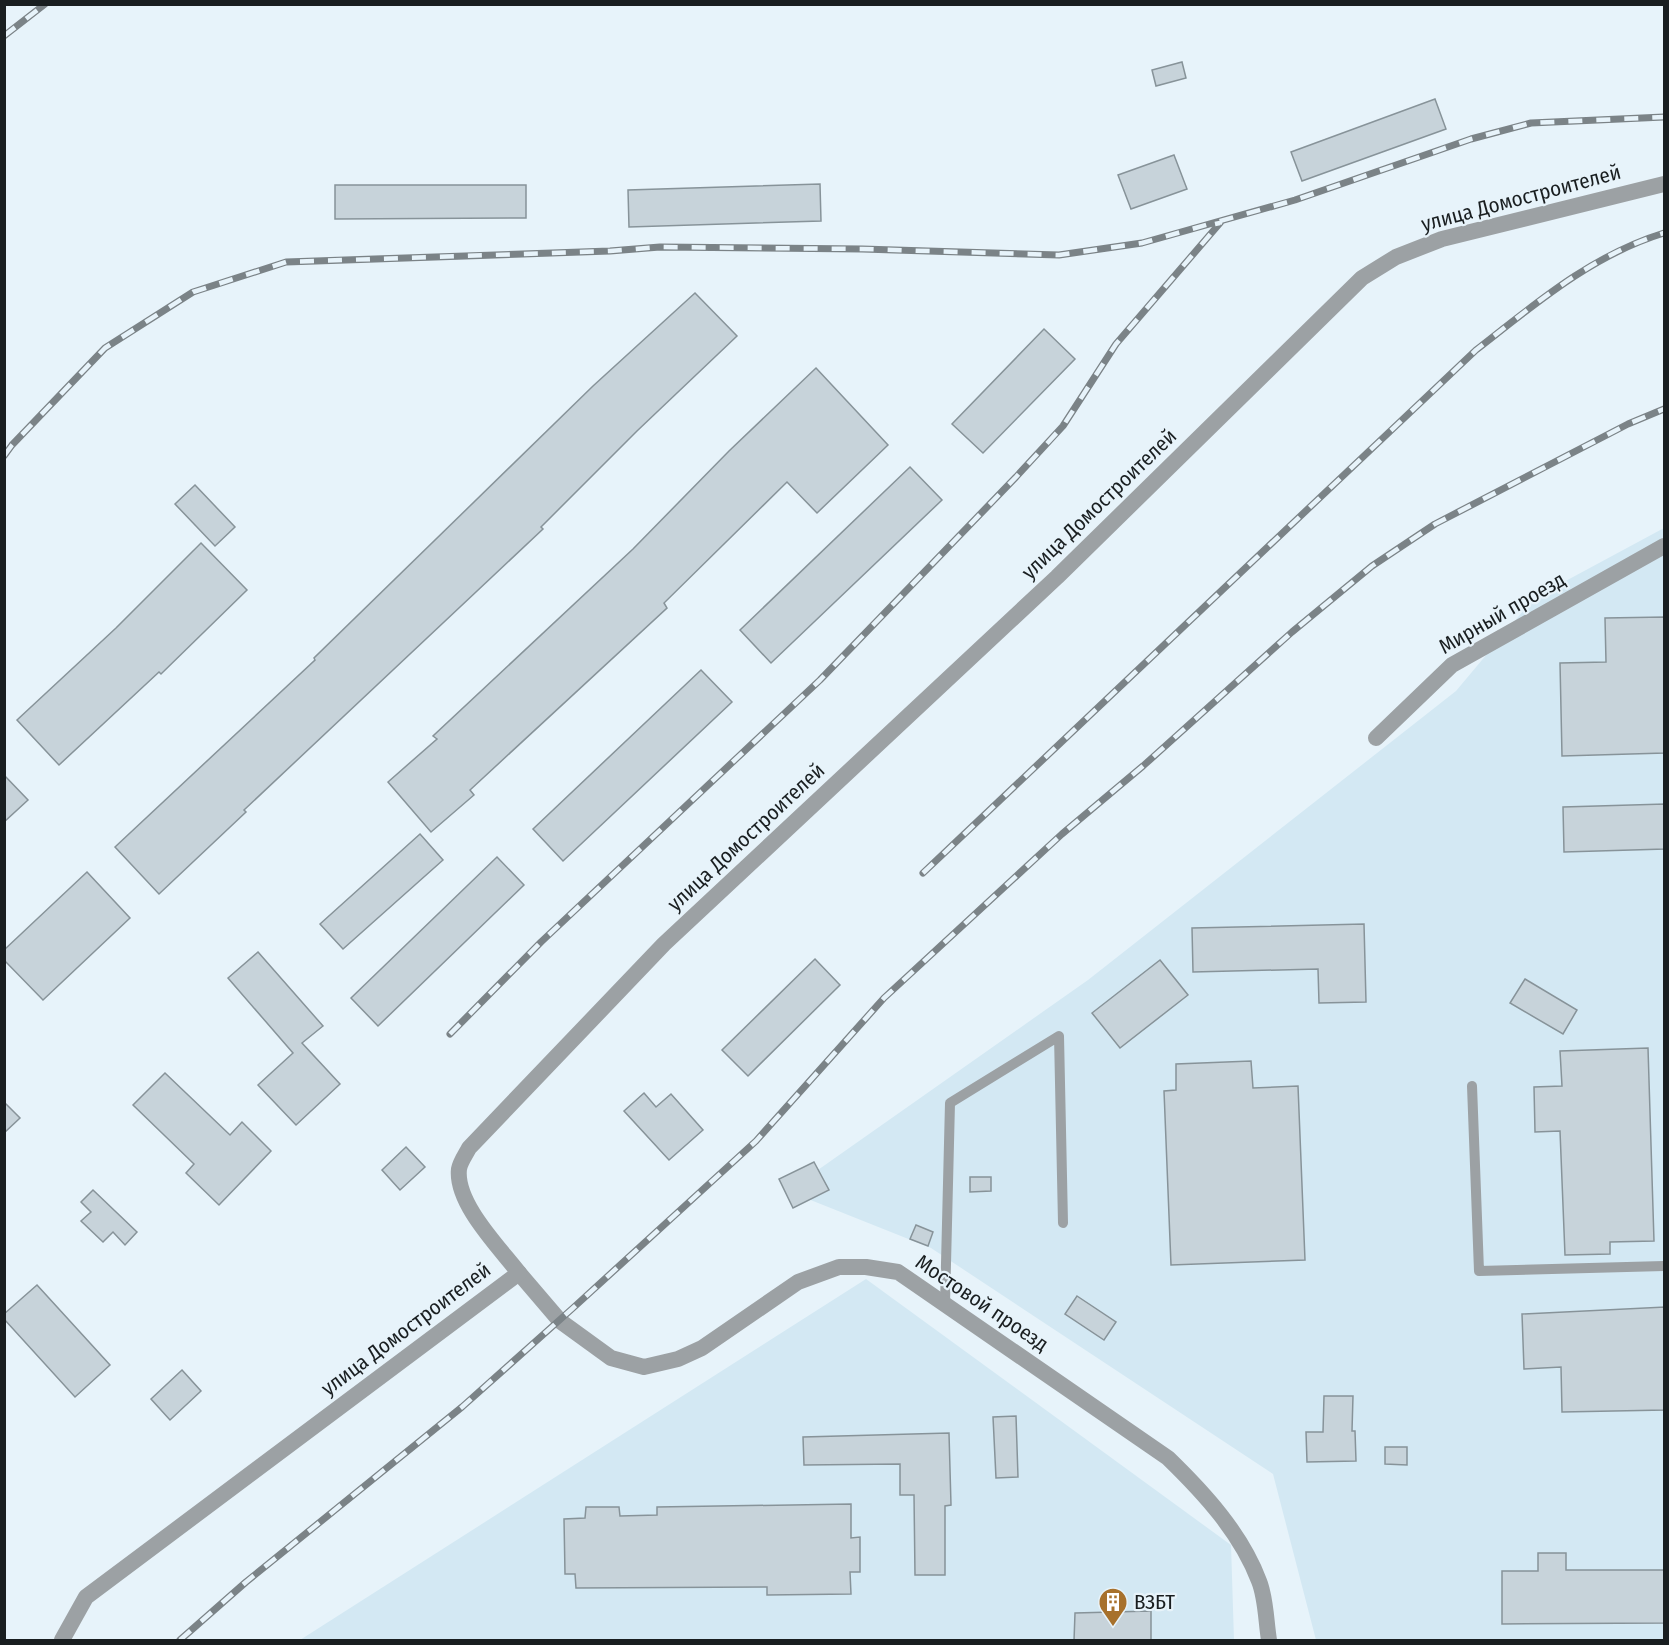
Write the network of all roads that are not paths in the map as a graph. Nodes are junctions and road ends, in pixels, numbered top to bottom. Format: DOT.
graph roads {
  1 [pos="1665,184"];
  2 [pos="1665,546"];
  3 [pos="1376,738"];
  4 [pos="1472,1086"];
  5 [pos="1063,1223"];
  6 [pos="1665,1266"];
  7 [pos="519,1273"];
  8 [pos="945,1304"];
  9 [pos="62,1641"];
  10 [pos="1269,1641"];
  1 -- 7 [label="street, улица Домостроителей"];
  2 -- 3 [label="street, Мирный проезд"];
  4 -- 6 [label="lane"];
  5 -- 8 [label="lane"];
  7 -- 8 [label="street, Мостовой проезд"];
  7 -- 9 [label="street, улица Домостроителей"];
  8 -- 10 [label="street, Мостовой проезд"];
}
